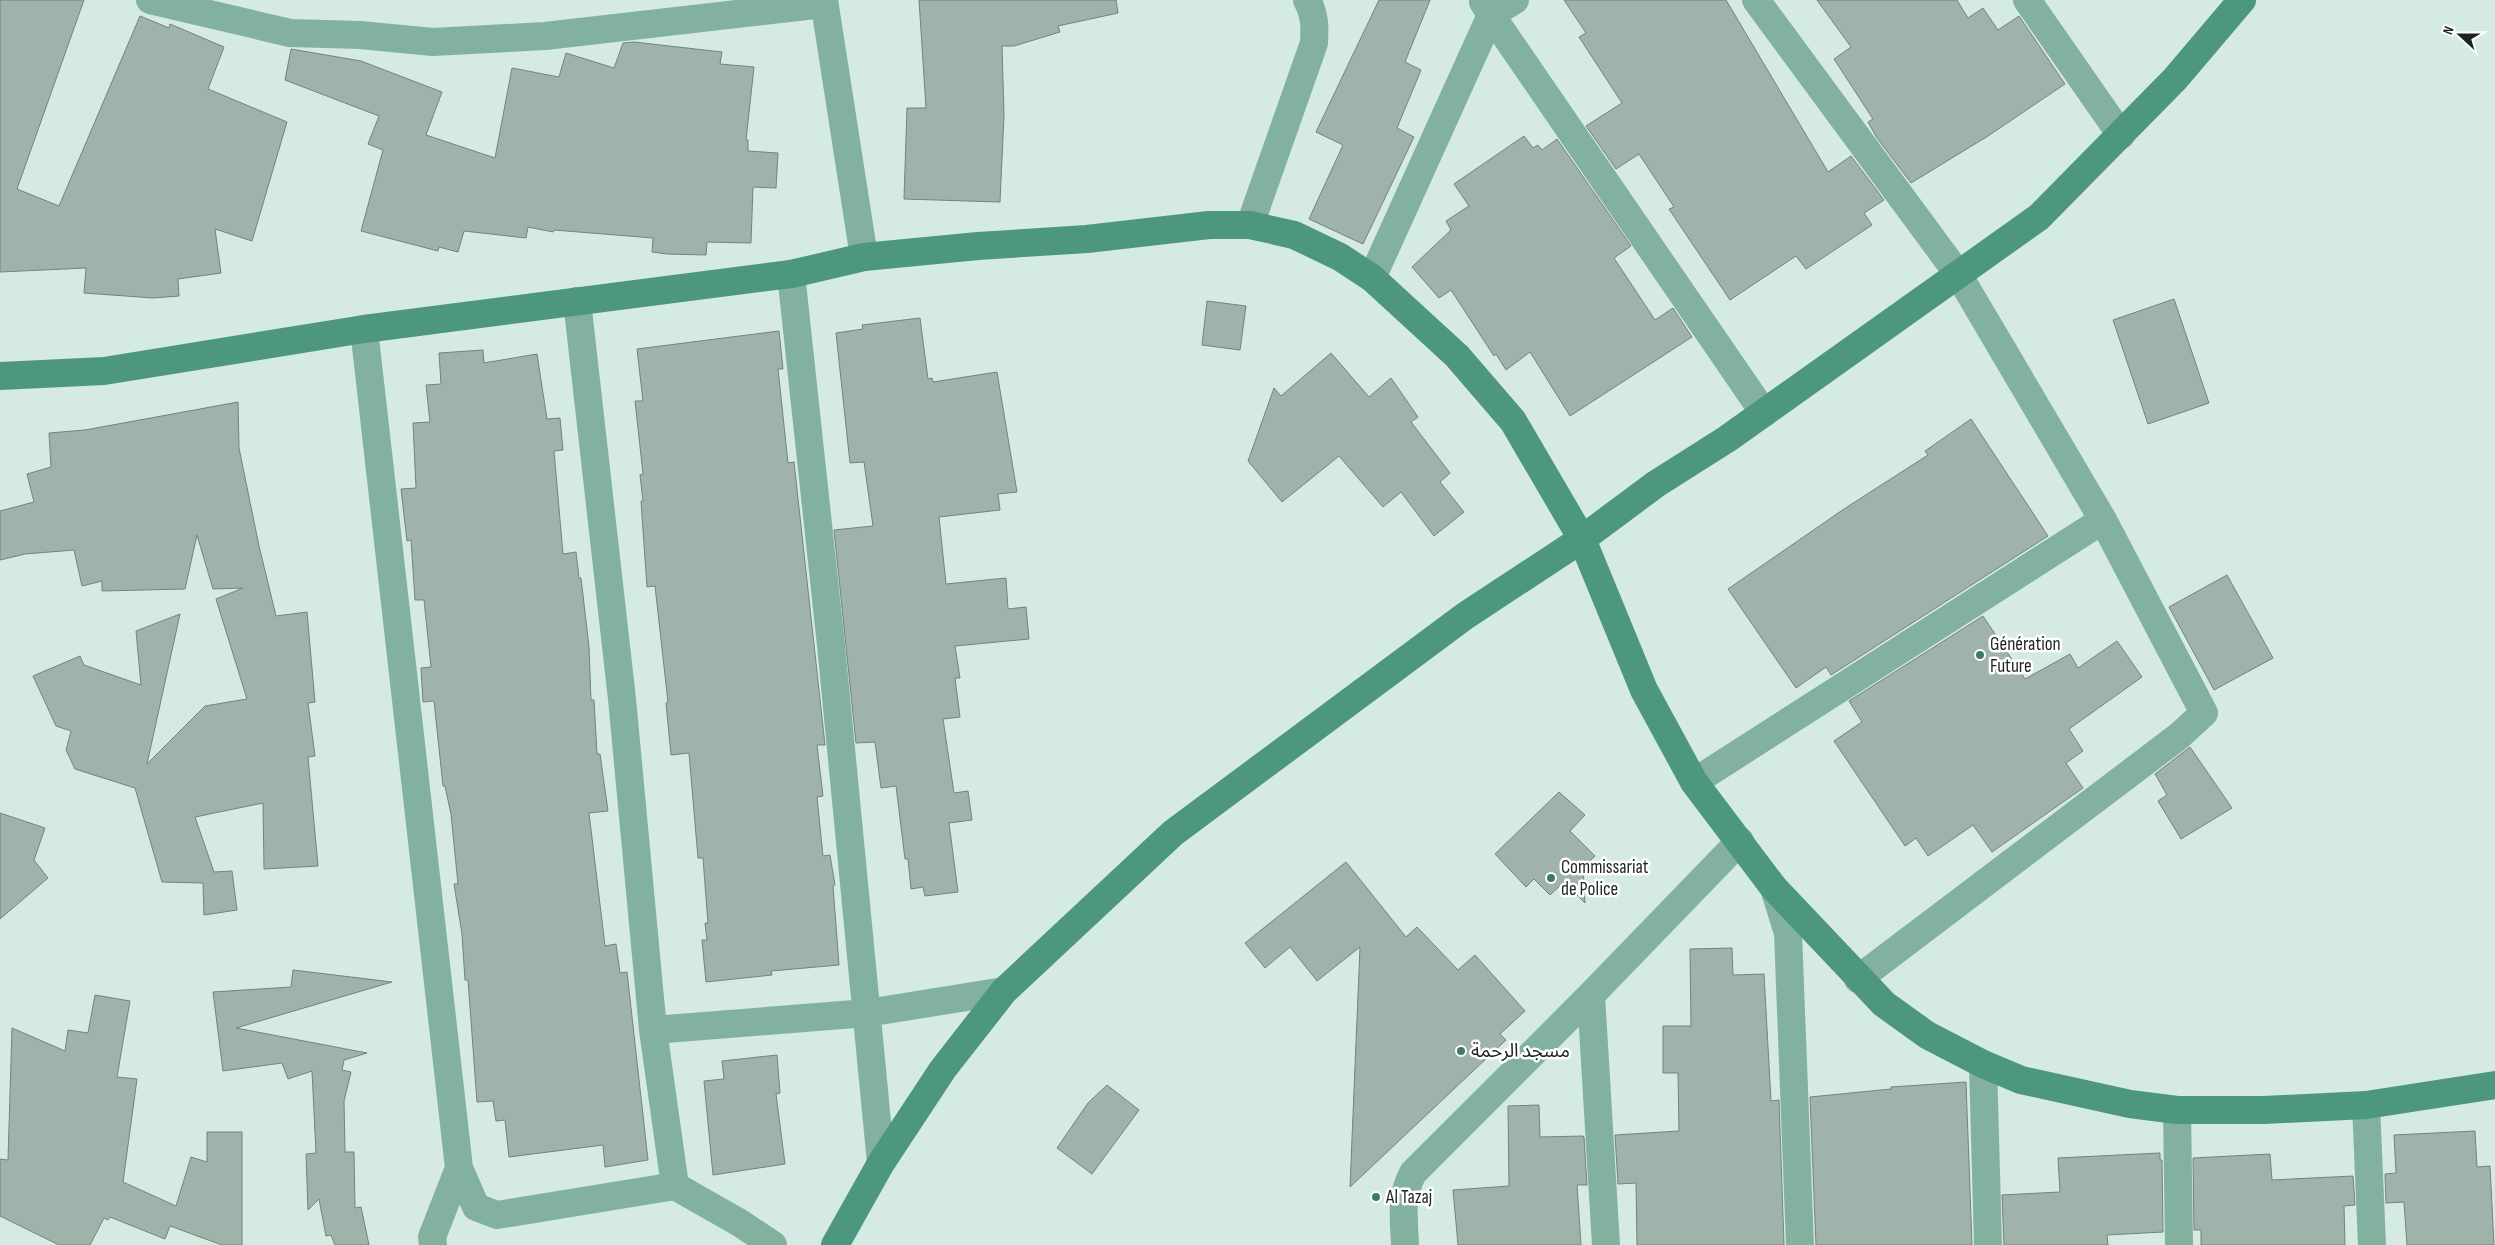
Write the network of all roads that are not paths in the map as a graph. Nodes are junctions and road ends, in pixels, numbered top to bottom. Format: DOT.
graph roads {
  1 [pos="150,0"];
  2 [pos="1307,0"];
  3 [pos="1515,0"];
  4 [pos="1756,0"];
  5 [pos="2027,0"];
  6 [pos="2242,0"];
  7 [pos="824,2"];
  8 [pos="1486,7"];
  9 [pos="2121,135"];
  10 [pos="1250,224"];
  11 [pos="864,257"];
  12 [pos="791,274"];
  13 [pos="1958,274"];
  14 [pos="1372,278"];
  15 [pos="577,301"];
  16 [pos="364,329"];
  17 [pos="0,376"];
  18 [pos="1764,413"];
  19 [pos="2103,520"];
  20 [pos="1582,539"];
  21 [pos="1694,782"];
  22 [pos="1740,841"];
  23 [pos="1774,888"];
  24 [pos="1858,979"];
  25 [pos="1004,991"];
  26 [pos="1591,995"];
  27 [pos="867,1013"];
  28 [pos="654,1030"];
  29 [pos="1983,1064"];
  30 [pos="2495,1086"];
  31 [pos="2366,1105"];
  32 [pos="2177,1110"];
  33 [pos="882,1163"];
  34 [pos="459,1168"];
  35 [pos="675,1186"];
  36 [pos="433,1245"];
  37 [pos="773,1245"];
  38 [pos="835,1245"];
  39 [pos="1405,1245"];
  40 [pos="1606,1245"];
  41 [pos="1800,1245"];
  42 [pos="1988,1245"];
  43 [pos="2180,1245"];
  44 [pos="2372,1245"];
  1 -- 7 [label="street"];
  2 -- 10 [label="street"];
  3 -- 8 [label="street"];
  4 -- 13 [label="street"];
  5 -- 9 [label="street"];
  6 -- 9 [label="street"];
  7 -- 11 [label="street"];
  8 -- 14 [label="street"];
  8 -- 18 [label="street"];
  9 -- 13 [label="street"];
  10 -- 11 [label="street"];
  10 -- 14 [label="street"];
  11 -- 12 [label="street"];
  12 -- 15 [label="street"];
  12 -- 27 [label="street"];
  13 -- 18 [label="street"];
  13 -- 19 [label="street"];
  14 -- 20 [label="street"];
  15 -- 16 [label="street"];
  15 -- 28 [label="street"];
  16 -- 17 [label="street"];
  16 -- 34 [label="street"];
  18 -- 20 [label="street"];
  19 -- 21 [label="street"];
  19 -- 24 [label="street"];
  20 -- 21 [label="street"];
  20 -- 25 [label="street"];
  21 -- 22 [label="street"];
  22 -- 23 [label="street"];
  22 -- 26 [label="street"];
  23 -- 24 [label="street"];
  23 -- 41 [label="street"];
  24 -- 29 [label="street"];
  25 -- 27 [label="street"];
  25 -- 33 [label="street"];
  26 -- 39 [label="street"];
  26 -- 40 [label="street"];
  27 -- 28 [label="street"];
  27 -- 33 [label="street"];
  28 -- 35 [label="street"];
  29 -- 32 [label="street"];
  29 -- 42 [label="street"];
  30 -- 31 [label="street"];
  31 -- 32 [label="street"];
  31 -- 44 [label="street"];
  32 -- 43 [label="street"];
  33 -- 38 [label="street"];
  34 -- 35 [label="street"];
  34 -- 36 [label="street"];
  35 -- 37 [label="street"];
}
